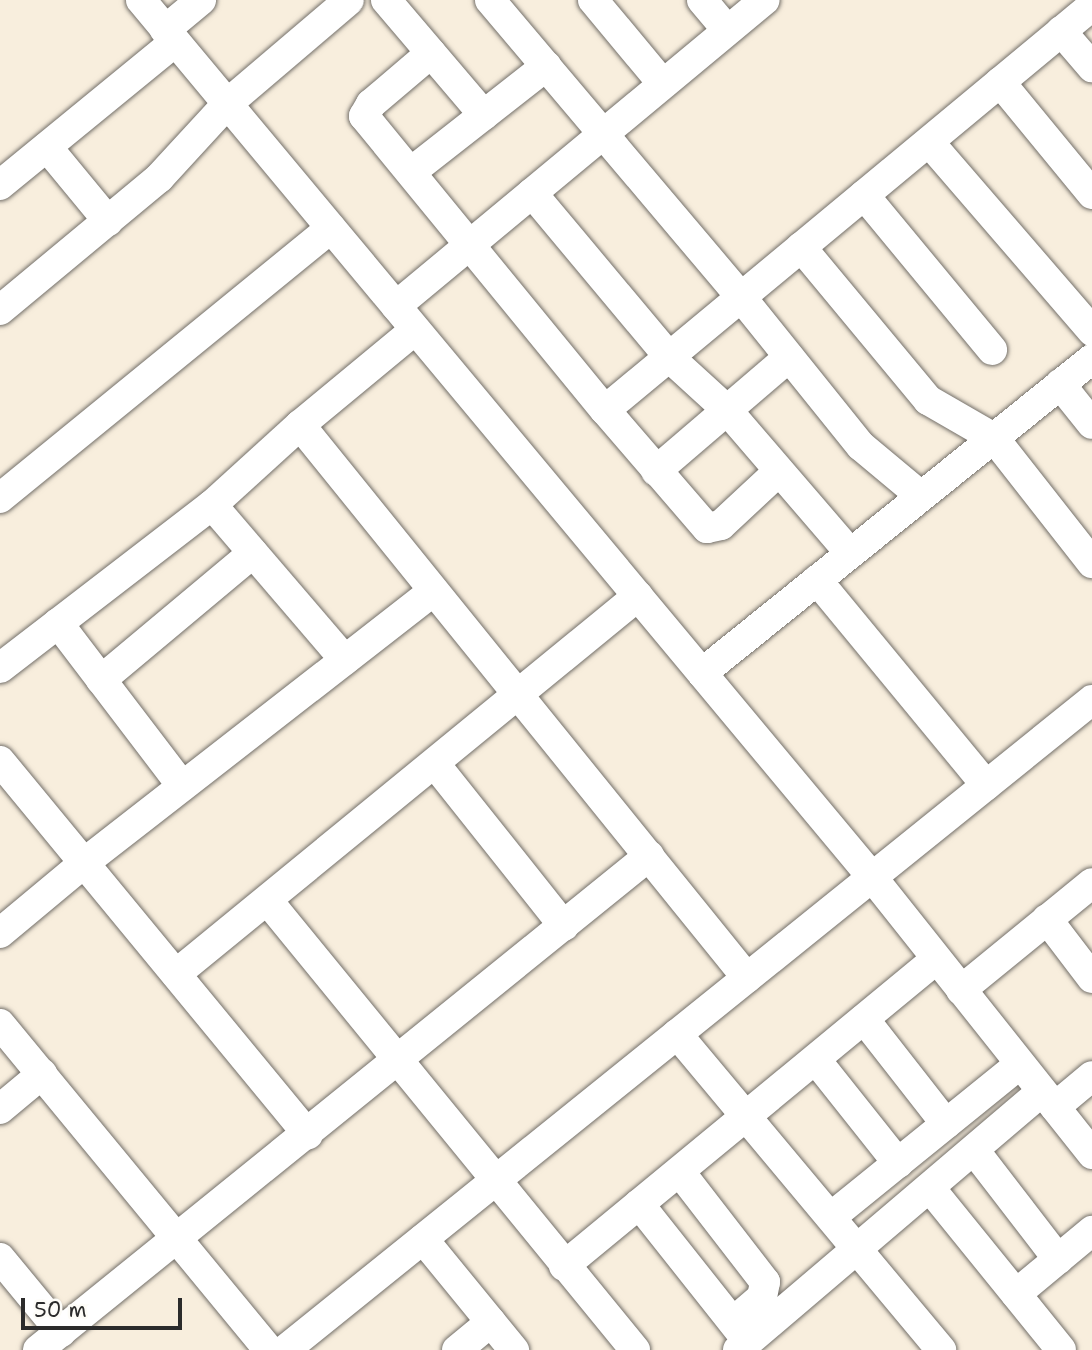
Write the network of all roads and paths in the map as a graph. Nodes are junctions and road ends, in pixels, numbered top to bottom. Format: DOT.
graph roads {
  1 [pos="141,0"];
  2 [pos="201,0"];
  3 [pos="349,0"];
  4 [pos="386,0"];
  5 [pos="491,0"];
  6 [pos="593,0"];
  7 [pos="702,0"];
  8 [pos="764,0"];
  9 [pos="1092,6"];
  10 [pos="727,30"];
  11 [pos="1061,32"];
  12 [pos="170,36"];
  13 [pos="431,53"];
  14 [pos="546,66"];
  15 [pos="1092,68"];
  16 [pos="1000,82"];
  17 [pos="663,84"];
  18 [pos="227,104"];
  19 [pos="484,115"];
  20 [pos="603,134"];
  21 [pos="929,142"];
  22 [pos="47,147"];
  23 [pos="411,172"];
  24 [pos="0,185"];
  25 [pos="532,193"];
  26 [pos="1092,194"];
  27 [pos="864,195"];
  28 [pos="108,221"];
  29 [pos="331,228"];
  30 [pos="470,245"];
  31 [pos="802,247"];
  32 [pos="741,297"];
  33 [pos="396,306"];
  34 [pos="0,310"];
  35 [pos="415,330"];
  36 [pos="1092,331"];
  37 [pos="992,350"];
  38 [pos="668,357"];
  39 [pos="789,357"];
  40 [pos="1092,359"];
  41 [pos="1060,384"];
  42 [pos="605,410"];
  43 [pos="727,410"];
  44 [pos="1092,424"];
  45 [pos="300,425"];
  46 [pos="994,438"];
  47 [pos="656,471"];
  48 [pos="779,471"];
  49 [pos="921,496"];
  50 [pos="0,498"];
  51 [pos="212,505"];
  52 [pos="253,553"];
  53 [pos="850,553"];
  54 [pos="1092,563"];
  55 [pos="817,580"];
  56 [pos="434,591"];
  57 [pos="638,596"];
  58 [pos="58,623"];
  59 [pos="345,660"];
  60 [pos="0,668"];
  61 [pos="702,673"];
  62 [pos="101,680"];
  63 [pos="519,696"];
  64 [pos="1092,700"];
  65 [pos="0,761"];
  66 [pos="435,764"];
  67 [pos="986,785"];
  68 [pos="182,786"];
  69 [pos="649,856"];
  70 [pos="84,863"];
  71 [pos="872,877"];
  72 [pos="1092,883"];
  73 [pos="268,901"];
  74 [pos="1047,919"];
  75 [pos="564,926"];
  76 [pos="0,933"];
  77 [pos="936,959"];
  78 [pos="176,974"];
  79 [pos="747,978"];
  80 [pos="1092,978"];
  81 [pos="961,990"];
  82 [pos="864,1019"];
  83 [pos="0,1024"];
  84 [pos="677,1034"];
  85 [pos="816,1060"];
  86 [pos="398,1063"];
  87 [pos="1020,1064"];
  88 [pos="42,1074"];
  89 [pos="1092,1076"];
  90 [pos="1048,1099"];
  91 [pos="0,1110"];
  92 [pos="747,1118"];
  93 [pos="946,1124"];
  94 [pos="308,1135"];
  95 [pos="974,1150"];
  96 [pos="1092,1154"];
  97 [pos="898,1163"];
  98 [pos="680,1172"];
  99 [pos="494,1182"];
  100 [pos="930,1188"];
  101 [pos="639,1204"];
  102 [pos="831,1217"];
  103 [pos="1092,1231"];
  104 [pos="423,1239"];
  105 [pos="178,1240"];
  106 [pos="859,1250"];
  107 [pos="0,1258"];
  108 [pos="1058,1259"];
  109 [pos="564,1266"];
  110 [pos="1016,1294"];
  111 [pos="491,1322"];
  112 [pos="49,1341"];
  113 [pos="743,1341"];
  114 [pos="301,1345"];
  115 [pos="269,1350"];
  116 [pos="457,1350"];
  117 [pos="514,1350"];
  118 [pos="635,1350"];
  119 [pos="941,1350"];
  120 [pos="1061,1350"];
  1 -- 12 [label="street"];
  2 -- 12 [label="street"];
  3 -- 18 [label="street"];
  4 -- 13 [label="street"];
  5 -- 14 [label="street"];
  6 -- 17 [label="street"];
  7 -- 10 [label="street"];
  8 -- 10 [label="street"];
  9 -- 11 [label="street"];
  10 -- 17 [label="street"];
  11 -- 15 [label="street"];
  11 -- 16 [label="street"];
  12 -- 18 [label="street"];
  12 -- 22 [label="street"];
  13 -- 19 [label="street"];
  13 -- 23 [label="street"];
  14 -- 19 [label="street"];
  14 -- 20 [label="street"];
  16 -- 21 [label="street"];
  16 -- 26 [label="street"];
  17 -- 20 [label="street"];
  18 -- 28 [label="street"];
  18 -- 29 [label="street"];
  19 -- 23 [label="street"];
  20 -- 25 [label="street"];
  20 -- 32 [label="street"];
  21 -- 27 [label="street"];
  21 -- 36 [label="street"];
  22 -- 24 [label="street"];
  22 -- 28 [label="street"];
  23 -- 30 [label="street"];
  25 -- 30 [label="street"];
  25 -- 38 [label="street"];
  27 -- 31 [label="street"];
  27 -- 37 [label="street"];
  28 -- 34 [label="street"];
  29 -- 33 [label="street"];
  29 -- 50 [label="street"];
  30 -- 33 [label="street"];
  30 -- 42 [label="street"];
  31 -- 32 [label="street"];
  31 -- 46 [label="street"];
  32 -- 38 [label="street"];
  32 -- 39 [label="street"];
  33 -- 35 [label="street"];
  35 -- 45 [label="street"];
  35 -- 57 [label="street"];
  38 -- 42 [label="street"];
  38 -- 43 [label="street"];
  39 -- 43 [label="street"];
  39 -- 49 [label="street"];
  40 -- 41 [label="street"];
  41 -- 44 [label="street"];
  41 -- 46 [label="street"];
  42 -- 47 [label="street"];
  43 -- 47 [label="street"];
  43 -- 48 [label="street"];
  45 -- 51 [label="street"];
  45 -- 56 [label="street"];
  46 -- 49 [label="street"];
  46 -- 54 [label="street"];
  47 -- 48 [label="street"];
  48 -- 53 [label="street"];
  49 -- 53 [label="street"];
  51 -- 52 [label="street"];
  51 -- 58 [label="street"];
  52 -- 59 [label="street"];
  52 -- 62 [label="street"];
  53 -- 55 [label="street"];
  55 -- 61 [label="street"];
  55 -- 67 [label="street"];
  56 -- 59 [label="street"];
  56 -- 63 [label="street"];
  57 -- 61 [label="street"];
  57 -- 63 [label="street"];
  58 -- 60 [label="street"];
  58 -- 62 [label="street"];
  59 -- 68 [label="street"];
  61 -- 71 [label="street"];
  62 -- 68 [label="street"];
  63 -- 66 [label="street"];
  63 -- 69 [label="street"];
  64 -- 67 [label="street"];
  65 -- 70 [label="street"];
  66 -- 73 [label="street"];
  66 -- 75 [label="street"];
  67 -- 71 [label="street"];
  68 -- 70 [label="street"];
  69 -- 75 [label="street"];
  69 -- 79 [label="street"];
  70 -- 76 [label="street"];
  70 -- 78 [label="street"];
  71 -- 77 [label="street"];
  71 -- 79 [label="street"];
  72 -- 74 [label="street"];
  73 -- 78 [label="street"];
  73 -- 86 [label="street"];
  74 -- 80 [label="street"];
  74 -- 81 [label="street"];
  75 -- 86 [label="street"];
  77 -- 81 [label="street"];
  77 -- 82 [label="street"];
  78 -- 94 [label="street"];
  79 -- 84 [label="street"];
  81 -- 87 [label="street"];
  82 -- 85 [label="street"];
  82 -- 93 [label="street"];
  83 -- 88 [label="street"];
  84 -- 92 [label="street"];
  84 -- 99 [label="street"];
  85 -- 92 [label="street"];
  85 -- 97 [label="street"];
  86 -- 94 [label="street"];
  86 -- 99 [label="street"];
  87 -- 90 [label="street"];
  87 -- 93 [label="street"];
  88 -- 91 [label="street"];
  88 -- 105 [label="street"];
  89 -- 90 [label="street"];
  90 -- 95 [label="street"];
  90 -- 96 [label="street"];
  92 -- 98 [label="street"];
  92 -- 102 [label="street"];
  93 -- 97 [label="street"];
  94 -- 105 [label="street"];
  95 -- 100 [label="street"];
  95 -- 108 [label="street"];
  97 -- 102 [label="street"];
  98 -- 101 [label="street"];
  98 -- 113 [label="street"];
  99 -- 104 [label="street"];
  99 -- 109 [label="street"];
  100 -- 106 [label="street"];
  100 -- 110 [label="street"];
  101 -- 109 [label="street"];
  101 -- 113 [label="street"];
  102 -- 106 [label="street"];
  103 -- 108 [label="street"];
  104 -- 111 [label="street"];
  104 -- 114 [label="street"];
  105 -- 112 [label="street"];
  105 -- 115 [label="street"];
  106 -- 113 [label="street"];
  106 -- 119 [label="street"];
  107 -- 112 [label="street"];
  108 -- 110 [label="street"];
  109 -- 118 [label="street"];
  110 -- 120 [label="street"];
  111 -- 116 [label="street"];
  111 -- 117 [label="street"];
}
